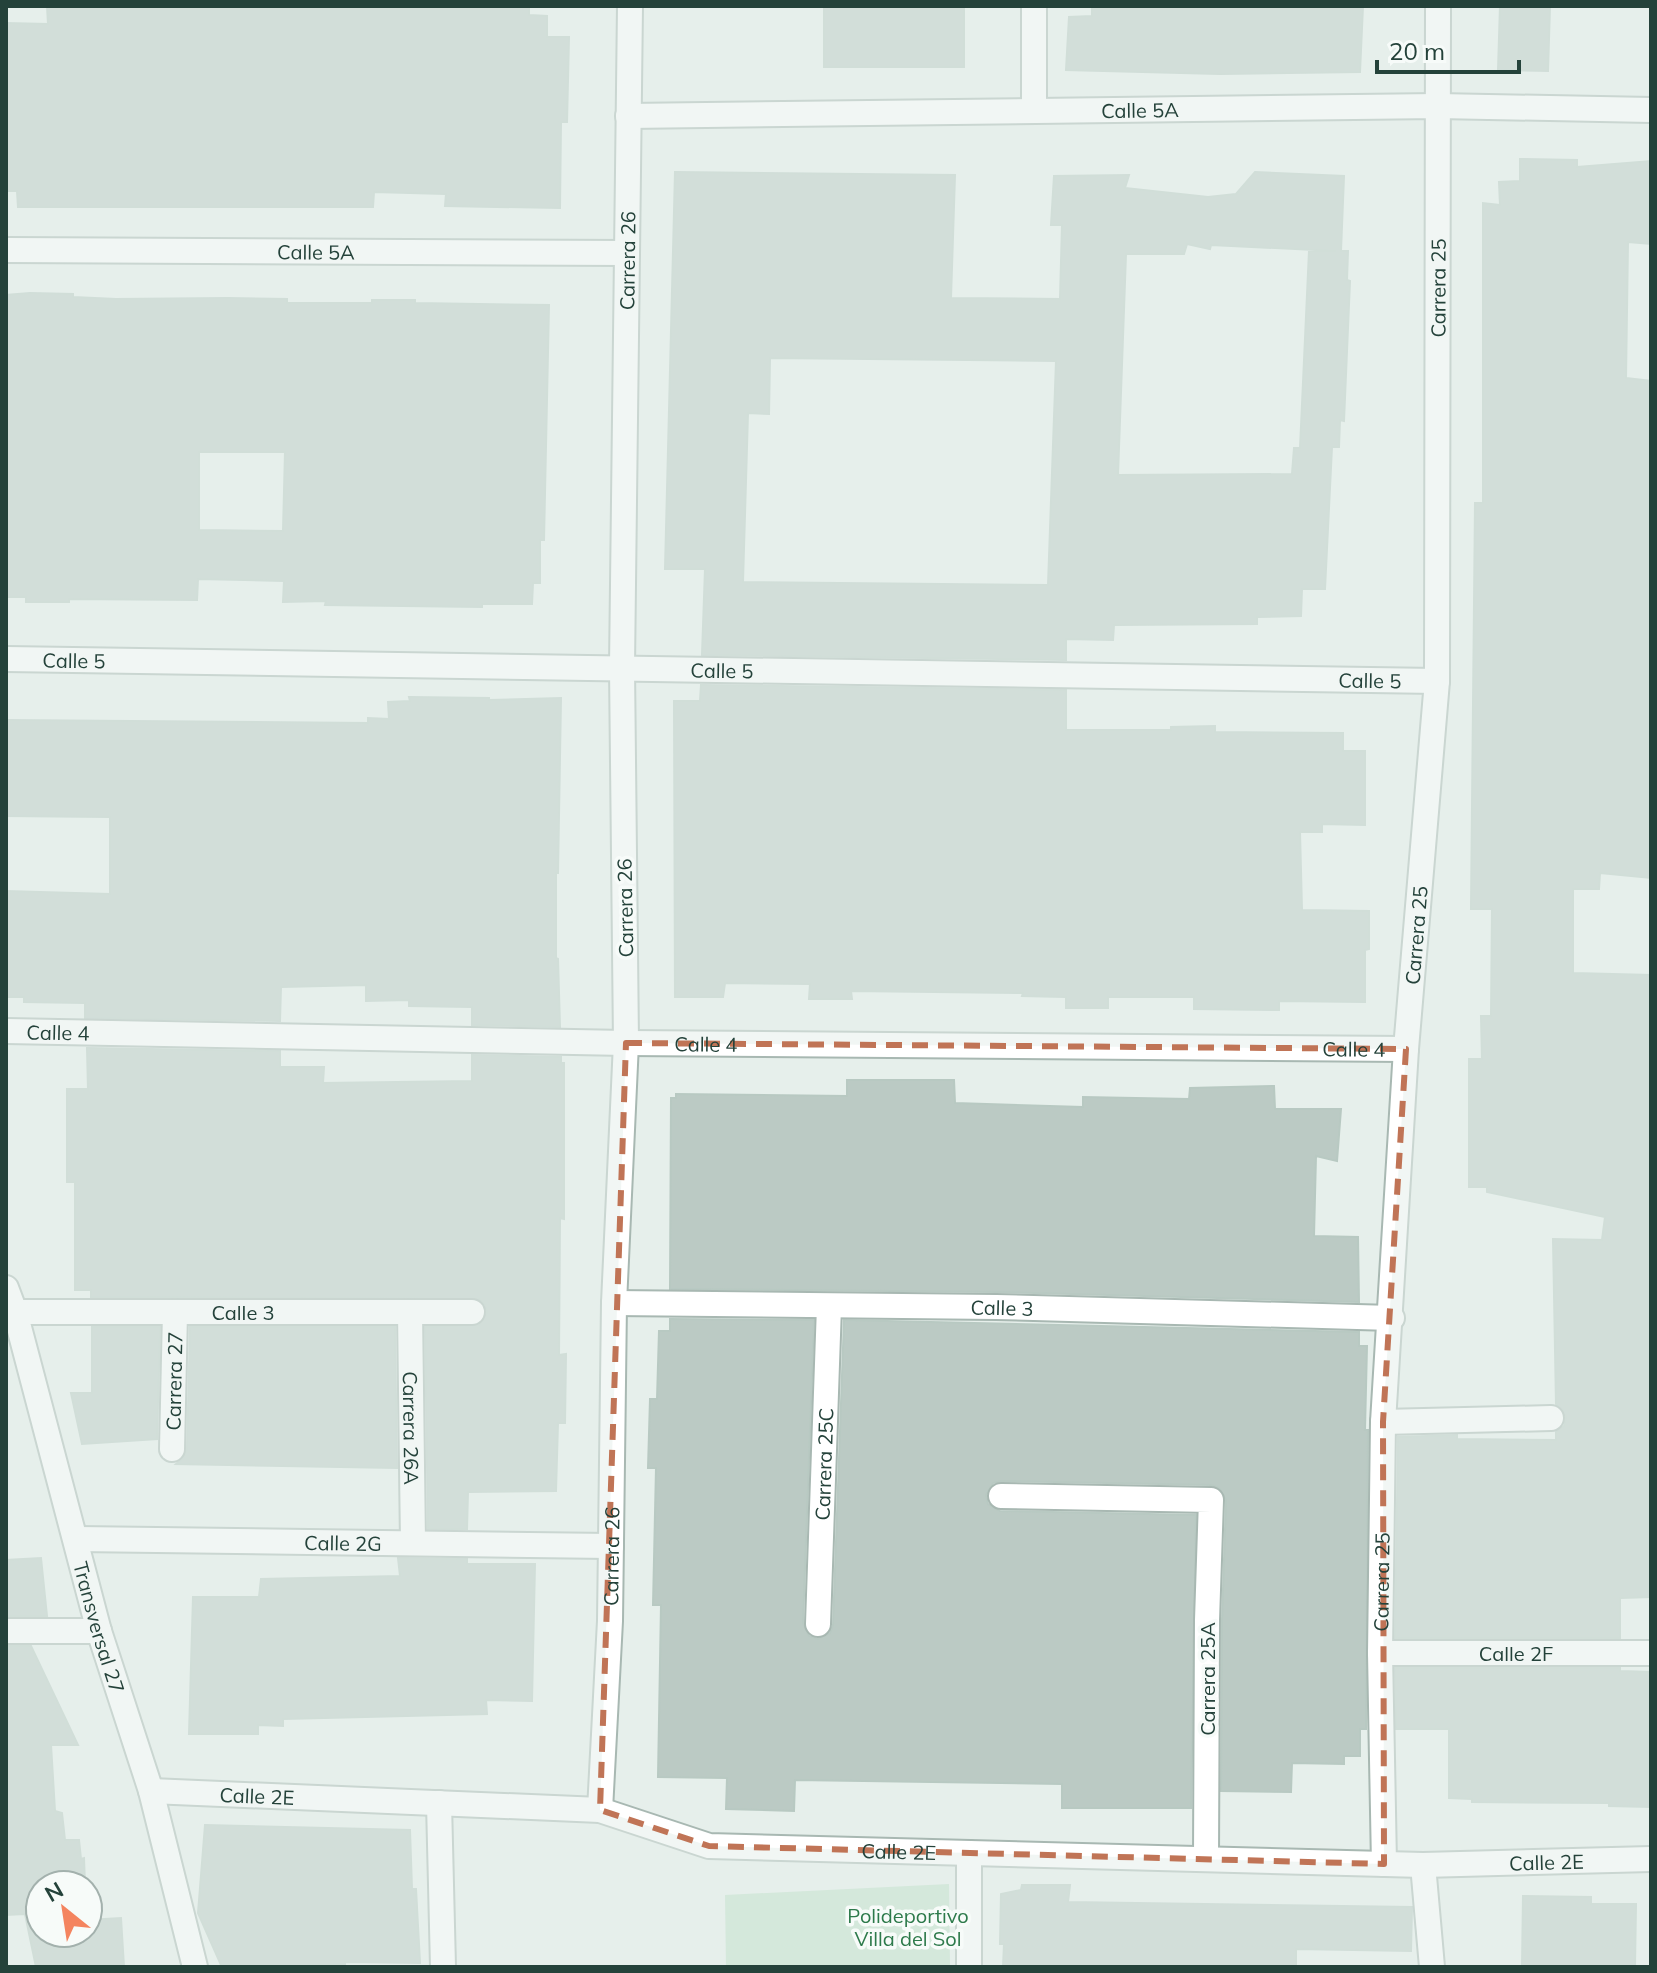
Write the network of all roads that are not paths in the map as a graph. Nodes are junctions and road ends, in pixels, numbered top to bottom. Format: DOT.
graph roads {
  1 [pos="630,6"];
  2 [pos="1034,6"];
  3 [pos="1438,6"];
  4 [pos="1438,106"];
  5 [pos="1034,110"];
  6 [pos="1651,110"];
  7 [pos="628,116"];
  8 [pos="6,250"];
  9 [pos="627,253"];
  10 [pos="6,659"];
  11 [pos="622,667"];
  12 [pos="1437,681"];
  13 [pos="6,1031"];
  14 [pos="626,1043"];
  15 [pos="1406,1049"];
  16 [pos="6,1288"];
  17 [pos="614,1303"];
  18 [pos="829,1306"];
  19 [pos="15,1312"];
  20 [pos="175,1312"];
  21 [pos="410,1312"];
  22 [pos="472,1312"];
  23 [pos="1392,1318"];
  24 [pos="1551,1418"];
  25 [pos="1383,1422"];
  26 [pos="172,1449"];
  27 [pos="1001,1496"];
  28 [pos="77,1539"];
  29 [pos="413,1543"];
  30 [pos="611,1546"];
  31 [pos="818,1624"];
  32 [pos="6,1631"];
  33 [pos="99,1631"];
  34 [pos="1380,1653"];
  35 [pos="1651,1653"];
  36 [pos="151,1791"];
  37 [pos="439,1803"];
  38 [pos="600,1810"];
  39 [pos="969,1853"];
  40 [pos="1206,1859"];
  41 [pos="1651,1859"];
  42 [pos="1384,1864"];
  43 [pos="1423,1865"];
  44 [pos="195,1967"];
  45 [pos="443,1967"];
  46 [pos="969,1967"];
  47 [pos="1432,1967"];
  1 -- 7 [label="street, Carrera 26"];
  2 -- 5 [label="street"];
  3 -- 4 [label="street, Carrera 25"];
  4 -- 5 [label="street, Calle 5A"];
  4 -- 6 [label="street, Calle 5A"];
  4 -- 12 [label="street, Carrera 25"];
  5 -- 7 [label="street, Calle 5A"];
  7 -- 9 [label="street, Carrera 26"];
  8 -- 9 [label="street, Calle 5A"];
  9 -- 11 [label="street, Carrera 26"];
  10 -- 11 [label="street, Calle 5"];
  11 -- 12 [label="street, Calle 5"];
  11 -- 14 [label="street, Carrera 26"];
  12 -- 15 [label="street, Carrera 25"];
  13 -- 14 [label="street, Calle 4"];
  14 -- 15 [label="street, Calle 4"];
  14 -- 17 [label="street, Carrera 26"];
  15 -- 23 [label="street, Carrera 25"];
  16 -- 19 [label="street, Transversal 27"];
  17 -- 18 [label="street, Calle 3"];
  17 -- 30 [label="street, Carrera 26"];
  18 -- 23 [label="street, Calle 3"];
  18 -- 31 [label="street, Carrera 25C"];
  19 -- 20 [label="street, Calle 3"];
  19 -- 28 [label="street, Transversal 27"];
  20 -- 21 [label="street, Calle 3"];
  20 -- 26 [label="street, Carrera 27"];
  21 -- 22 [label="street, Calle 3"];
  21 -- 29 [label="street, Carrera 26A"];
  23 -- 25 [label="street, Carrera 25"];
  24 -- 25 [label="street"];
  25 -- 34 [label="street, Carrera 25"];
  27 -- 40 [label="street, Carrera 25A"];
  28 -- 29 [label="street, Calle 2G"];
  28 -- 33 [label="street, Transversal 27"];
  29 -- 30 [label="street, Calle 2G"];
  30 -- 38 [label="street, Carrera 26"];
  32 -- 33 [label="street"];
  33 -- 36 [label="street, Transversal 27"];
  34 -- 35 [label="street, Calle 2F"];
  34 -- 42 [label="street, Carrera 25"];
  36 -- 37 [label="street, Calle 2E"];
  36 -- 44 [label="street, Transversal 27"];
  37 -- 38 [label="street, Calle 2E"];
  37 -- 45 [label="street"];
  38 -- 39 [label="street, Calle 2E"];
  39 -- 40 [label="street, Calle 2E"];
  39 -- 46 [label="street"];
  40 -- 42 [label="street, Calle 2E"];
  41 -- 43 [label="street, Calle 2E"];
  42 -- 43 [label="street, Calle 2E"];
  43 -- 47 [label="street"];
}
